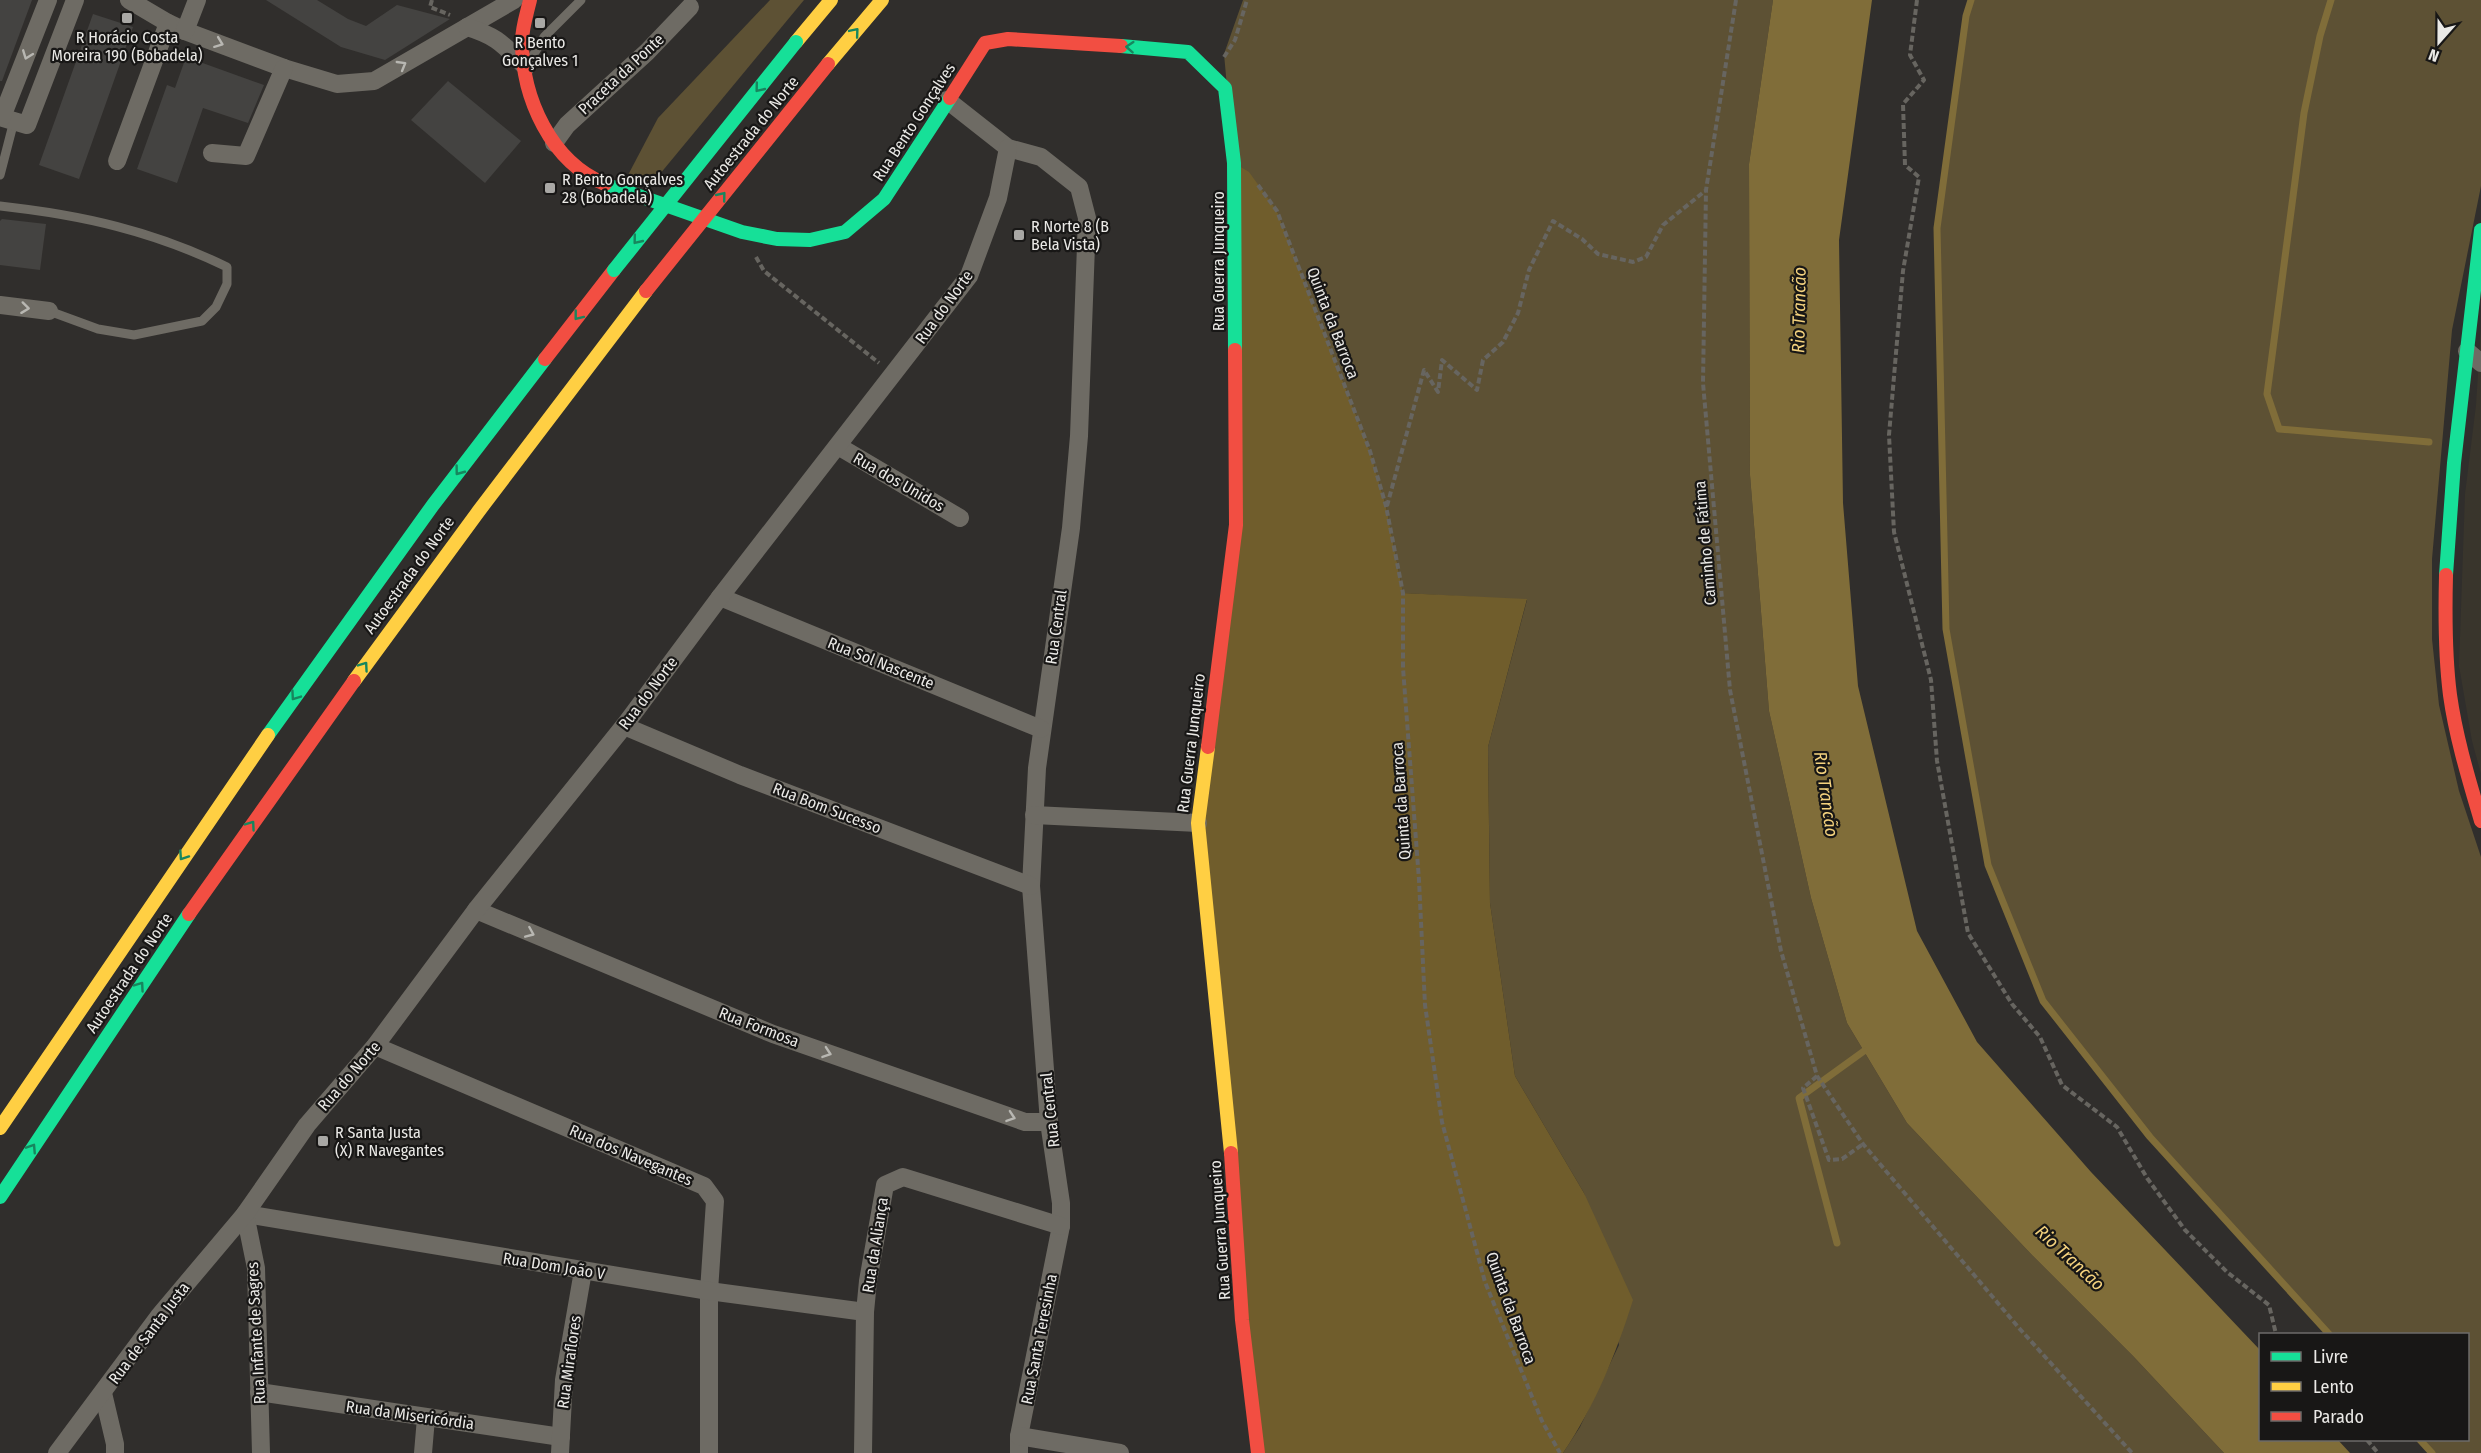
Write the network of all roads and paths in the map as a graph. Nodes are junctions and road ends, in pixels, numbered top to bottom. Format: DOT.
graph roads {
  1 [pos="48,0"];
  2 [pos="75,0"];
  3 [pos="129,0"];
  4 [pos="197,0"];
  5 [pos="432,0"];
  6 [pos="514,0"];
  7 [pos="530,0"];
  8 [pos="581,0"];
  9 [pos="831,0"];
  10 [pos="882,0"];
  11 [pos="1247,0"];
  12 [pos="1736,0"];
  13 [pos="1917,0"];
  14 [pos="690,7"];
  15 [pos="443,11"];
  16 [pos="168,23"];
  17 [pos="467,27"];
  18 [pos="185,31"];
  19 [pos="1188,52"];
  20 [pos="284,68"];
  21 [pos="526,68"];
  22 [pos="1212,76"];
  23 [pos="947,100"];
  24 [pos="11,120"];
  25 [pos="554,142"];
  26 [pos="1008,148"];
  27 [pos="212,153"];
  28 [pos="117,161"];
  29 [pos="1234,163"];
  30 [pos="0,175"];
  31 [pos="1706,190"];
  32 [pos="0,206"];
  33 [pos="2481,230"];
  34 [pos="764,271"];
  35 [pos="0,305"];
  36 [pos="49,311"];
  37 [pos="2467,351"];
  38 [pos="2481,363"];
  39 [pos="894,374"];
  40 [pos="838,446"];
  41 [pos="1386,506"];
  42 [pos="960,518"];
  43 [pos="720,597"];
  44 [pos="624,726"];
  45 [pos="1041,729"];
  46 [pos="1034,815"];
  47 [pos="2481,821"];
  48 [pos="1197,823"];
  49 [pos="1031,886"];
  50 [pos="476,910"];
  51 [pos="375,1047"];
  52 [pos="1817,1076"];
  53 [pos="1049,1122"];
  54 [pos="0,1128"];
  55 [pos="1863,1144"];
  56 [pos="0,1197"];
  57 [pos="245,1214"];
  58 [pos="1061,1226"];
  59 [pos="583,1271"];
  60 [pos="709,1291"];
  61 [pos="865,1312"];
  62 [pos="2276,1333"];
  63 [pos="260,1392"];
  64 [pos="103,1393"];
  65 [pos="426,1418"];
  66 [pos="2368,1441"];
  67 [pos="560,1445"];
  68 [pos="1019,1445"];
  69 [pos="57,1453"];
  70 [pos="115,1453"];
  71 [pos="261,1453"];
  72 [pos="423,1453"];
  73 [pos="709,1453"];
  74 [pos="863,1453"];
  75 [pos="1120,1453"];
  76 [pos="1258,1453"];
  77 [pos="1560,1453"];
  78 [pos="2132,1453"];
  79 [pos="2378,1453"];
  1 -- 24 [label="street, one-way"];
  2 -- 24 [label="street"];
  3 -- 16 [label="street"];
  4 -- 18 [label="street"];
  5 -- 15 [label="path"];
  6 -- 17 [label="street"];
  7 -- 21 [label="main road, Rua Bento Gonçalves"];
  8 -- 21 [label="lane"];
  9 -- 54 [label="main road, Autoestrada do Norte, one-way, bridge"];
  56 -- 10 [label="main road, Autoestrada do Norte, one-way, bridge"];
  11 -- 22 [label="path"];
  12 -- 31 [label="path, Caminho de Fátima"];
  13 -- 62 [label="path"];
  14 -- 25 [label="street, Praceta da Ponte"];
  16 -- 18 [label="street"];
  16 -- 28 [label="street"];
  20 -- 17 [label="street, one-way"];
  17 -- 21 [label="street"];
  18 -- 20 [label="street, one-way"];
  19 -- 22 [label="main road, Rua Guerra Junqueiro"];
  19 -- 23 [label="main road, Rua Bento Gonçalves, one-way"];
  20 -- 27 [label="street"];
  21 -- 25 [label="main road, Rua Bento Gonçalves"];
  22 -- 29 [label="main road, Rua Guerra Junqueiro"];
  23 -- 25 [label="main road, Rua Bento Gonçalves"];
  23 -- 26 [label="street, Rua Central"];
  24 -- 30 [label="lane"];
  26 -- 39 [label="street, Rua do Norte"];
  26 -- 45 [label="street, Rua Central"];
  29 -- 41 [label="path, Quinta da Barroca"];
  29 -- 48 [label="main road, Rua Guerra Junqueiro"];
  31 -- 41 [label="path"];
  31 -- 52 [label="path, Caminho de Fátima"];
  32 -- 36 [label="lane"];
  33 -- 37 [label="main road"];
  34 -- 39 [label="path"];
  35 -- 36 [label="street, one-way"];
  37 -- 38 [label="street"];
  37 -- 47 [label="main road"];
  39 -- 40 [label="street, Rua do Norte"];
  40 -- 42 [label="street, Rua dos Unidos"];
  40 -- 43 [label="street, Rua do Norte"];
  41 -- 77 [label="path, Quinta da Barroca"];
  43 -- 44 [label="street, Rua do Norte"];
  43 -- 45 [label="street, Rua Sol Nascente"];
  44 -- 49 [label="street, Rua Bom Sucesso"];
  44 -- 50 [label="street, Rua do Norte"];
  45 -- 46 [label="street, Rua Central"];
  46 -- 48 [label="street"];
  46 -- 49 [label="street, Rua Central"];
  48 -- 76 [label="main road, Rua Guerra Junqueiro"];
  49 -- 53 [label="street, Rua Central"];
  50 -- 51 [label="street, Rua do Norte"];
  50 -- 53 [label="street, Rua Formosa, one-way"];
  51 -- 57 [label="street, Rua do Norte"];
  51 -- 60 [label="street, Rua dos Navegantes"];
  52 -- 55 [label="path, Caminho de Fátima"];
  52 -- 55 [label="path"];
  53 -- 58 [label="street, Rua Central"];
  55 -- 78 [label="path, Caminho de Fátima"];
  57 -- 59 [label="street, Rua Dom João V"];
  57 -- 63 [label="street, Rua Infante de Sagres"];
  57 -- 64 [label="street, Rua de Santa Justa"];
  58 -- 61 [label="street, Rua da Aliança"];
  58 -- 68 [label="street, Rua Santa Teresinha"];
  59 -- 60 [label="street, Rua Dom João V"];
  59 -- 67 [label="street, Rua Miraflores"];
  60 -- 61 [label="street, Rua Dom João V"];
  60 -- 73 [label="street, Rua dos Navegantes"];
  61 -- 74 [label="street, Rua da Aliança"];
  63 -- 65 [label="street, Rua da Misericórdia"];
  63 -- 71 [label="street, Rua Infante de Sagres"];
  64 -- 69 [label="street, Rua de Santa Justa"];
  64 -- 70 [label="street"];
  65 -- 67 [label="street, Rua da Misericórdia"];
  65 -- 72 [label="street"];
  66 -- 79 [label="path"];
  68 -- 75 [label="street"];
}
